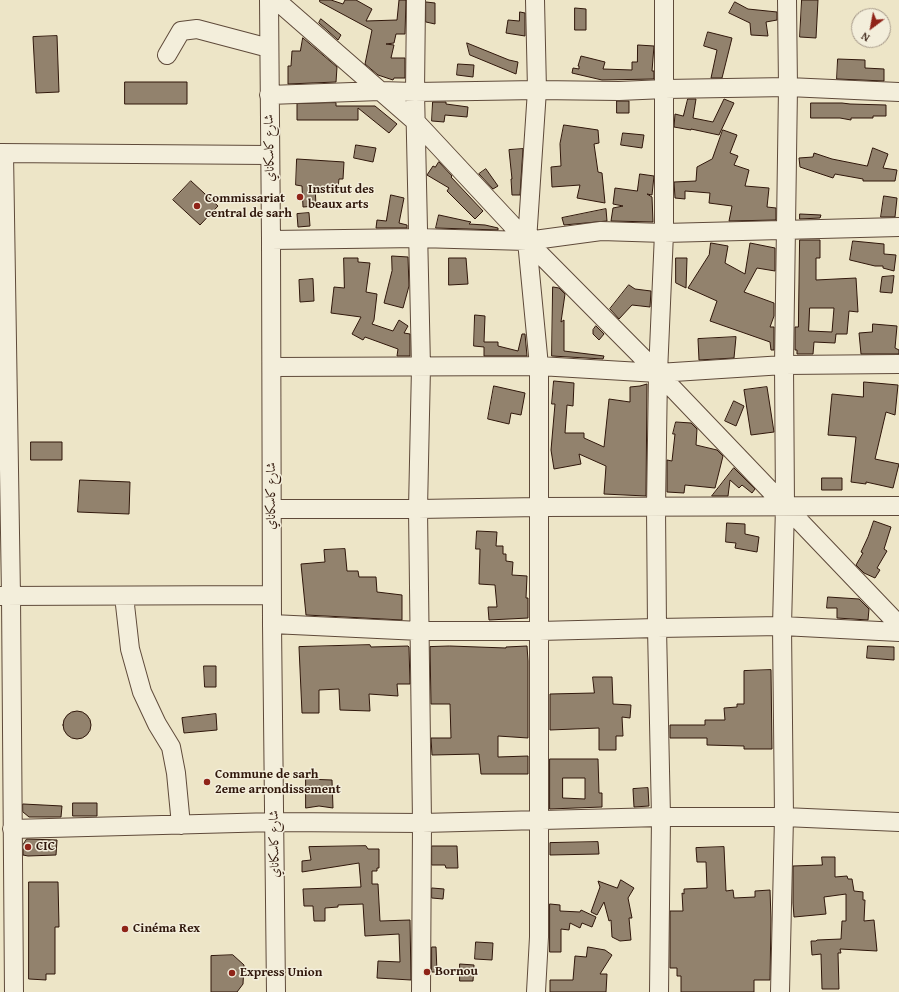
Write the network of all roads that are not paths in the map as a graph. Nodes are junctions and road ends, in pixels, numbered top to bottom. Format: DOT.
graph roads {
  1 [pos="269,0"];
  2 [pos="276,0"];
  3 [pos="416,0"];
  4 [pos="534,0"];
  5 [pos="664,0"];
  6 [pos="787,0"];
  7 [pos="269,48"];
  8 [pos="168,55"];
  9 [pos="788,87"];
  10 [pos="665,89"];
  11 [pos="380,90"];
  12 [pos="537,90"];
  13 [pos="416,92"];
  14 [pos="899,92"];
  15 [pos="269,96"];
  16 [pos="416,123"];
  17 [pos="2,153"];
  18 [pos="269,154"];
  19 [pos="899,227"];
  20 [pos="787,230"];
  21 [pos="664,233"];
  22 [pos="418,238"];
  23 [pos="271,240"];
  24 [pos="527,241"];
  25 [pos="899,364"];
  26 [pos="784,365"];
  27 [pos="539,366"];
  28 [pos="420,367"];
  29 [pos="272,368"];
  30 [pos="658,373"];
  31 [pos="785,506"];
  32 [pos="899,506"];
  33 [pos="539,507"];
  34 [pos="656,507"];
  35 [pos="272,509"];
  36 [pos="418,509"];
  37 [pos="272,595"];
  38 [pos="5,596"];
  39 [pos="124,596"];
  40 [pos="272,624"];
  41 [pos="899,625"];
  42 [pos="782,626"];
  43 [pos="657,628"];
  44 [pos="420,631"];
  45 [pos="539,631"];
  46 [pos="899,632"];
  47 [pos="6,664"];
  48 [pos="661,817"];
  49 [pos="784,817"];
  50 [pos="539,821"];
  51 [pos="275,822"];
  52 [pos="422,822"];
  53 [pos="899,822"];
  54 [pos="181,825"];
  55 [pos="12,829"];
  56 [pos="14,992"];
  57 [pos="276,992"];
  58 [pos="421,992"];
  59 [pos="536,992"];
  60 [pos="659,992"];
  61 [pos="780,992"];
  1 -- 7 [label="street, شارع كاسكاناي"];
  2 -- 11 [label="street"];
  3 -- 13 [label="street"];
  4 -- 12 [label="street"];
  5 -- 10 [label="street"];
  6 -- 9 [label="street"];
  7 -- 8 [label="street"];
  7 -- 15 [label="street, شارع كاسكاناي"];
  9 -- 10 [label="street"];
  9 -- 14 [label="street"];
  9 -- 20 [label="street"];
  10 -- 12 [label="street"];
  10 -- 21 [label="street"];
  11 -- 13 [label="street"];
  11 -- 15 [label="street"];
  11 -- 16 [label="street"];
  12 -- 13 [label="street"];
  12 -- 24 [label="street"];
  13 -- 16 [label="street"];
  15 -- 18 [label="street, شارع كاسكاناي"];
  16 -- 22 [label="street"];
  16 -- 24 [label="street"];
  17 -- 18 [label="street"];
  17 -- 38 [label="street"];
  18 -- 23 [label="street, شارع كاسكاناي"];
  19 -- 20 [label="street"];
  20 -- 21 [label="street"];
  20 -- 26 [label="street"];
  21 -- 24 [label="street"];
  21 -- 30 [label="street"];
  22 -- 23 [label="street"];
  22 -- 24 [label="street"];
  22 -- 28 [label="street"];
  23 -- 29 [label="street, شارع كاسكاناي"];
  24 -- 27 [label="street"];
  24 -- 30 [label="street"];
  25 -- 26 [label="street"];
  26 -- 30 [label="street"];
  26 -- 31 [label="street"];
  27 -- 28 [label="street"];
  27 -- 30 [label="street"];
  27 -- 33 [label="street"];
  28 -- 29 [label="street"];
  28 -- 36 [label="street"];
  29 -- 35 [label="street, شارع كاسكاناي"];
  30 -- 31 [label="street"];
  30 -- 34 [label="street"];
  31 -- 32 [label="street"];
  31 -- 34 [label="street"];
  31 -- 41 [label="street"];
  31 -- 42 [label="street"];
  33 -- 34 [label="street"];
  33 -- 36 [label="street"];
  33 -- 45 [label="street"];
  34 -- 43 [label="street"];
  35 -- 36 [label="street"];
  35 -- 37 [label="street, شارع كاسكاناي"];
  36 -- 44 [label="street"];
  37 -- 39 [label="street"];
  37 -- 40 [label="street, شارع كاسكاناي"];
  38 -- 39 [label="street"];
  38 -- 47 [label="street"];
  39 -- 54 [label="street"];
  40 -- 44 [label="street"];
  40 -- 51 [label="street, شارع كاسكاناي"];
  42 -- 43 [label="street"];
  42 -- 46 [label="street"];
  42 -- 49 [label="street"];
  43 -- 45 [label="street"];
  43 -- 48 [label="street"];
  44 -- 45 [label="street"];
  44 -- 52 [label="street"];
  45 -- 50 [label="street"];
  47 -- 55 [label="street"];
  48 -- 49 [label="street"];
  48 -- 50 [label="street"];
  48 -- 60 [label="street"];
  49 -- 53 [label="street"];
  49 -- 61 [label="street"];
  50 -- 52 [label="street"];
  50 -- 59 [label="street"];
  51 -- 52 [label="street"];
  51 -- 54 [label="street"];
  51 -- 57 [label="street, شارع كاسكاناي"];
  52 -- 58 [label="street"];
  54 -- 55 [label="street"];
  55 -- 56 [label="street"];
}
